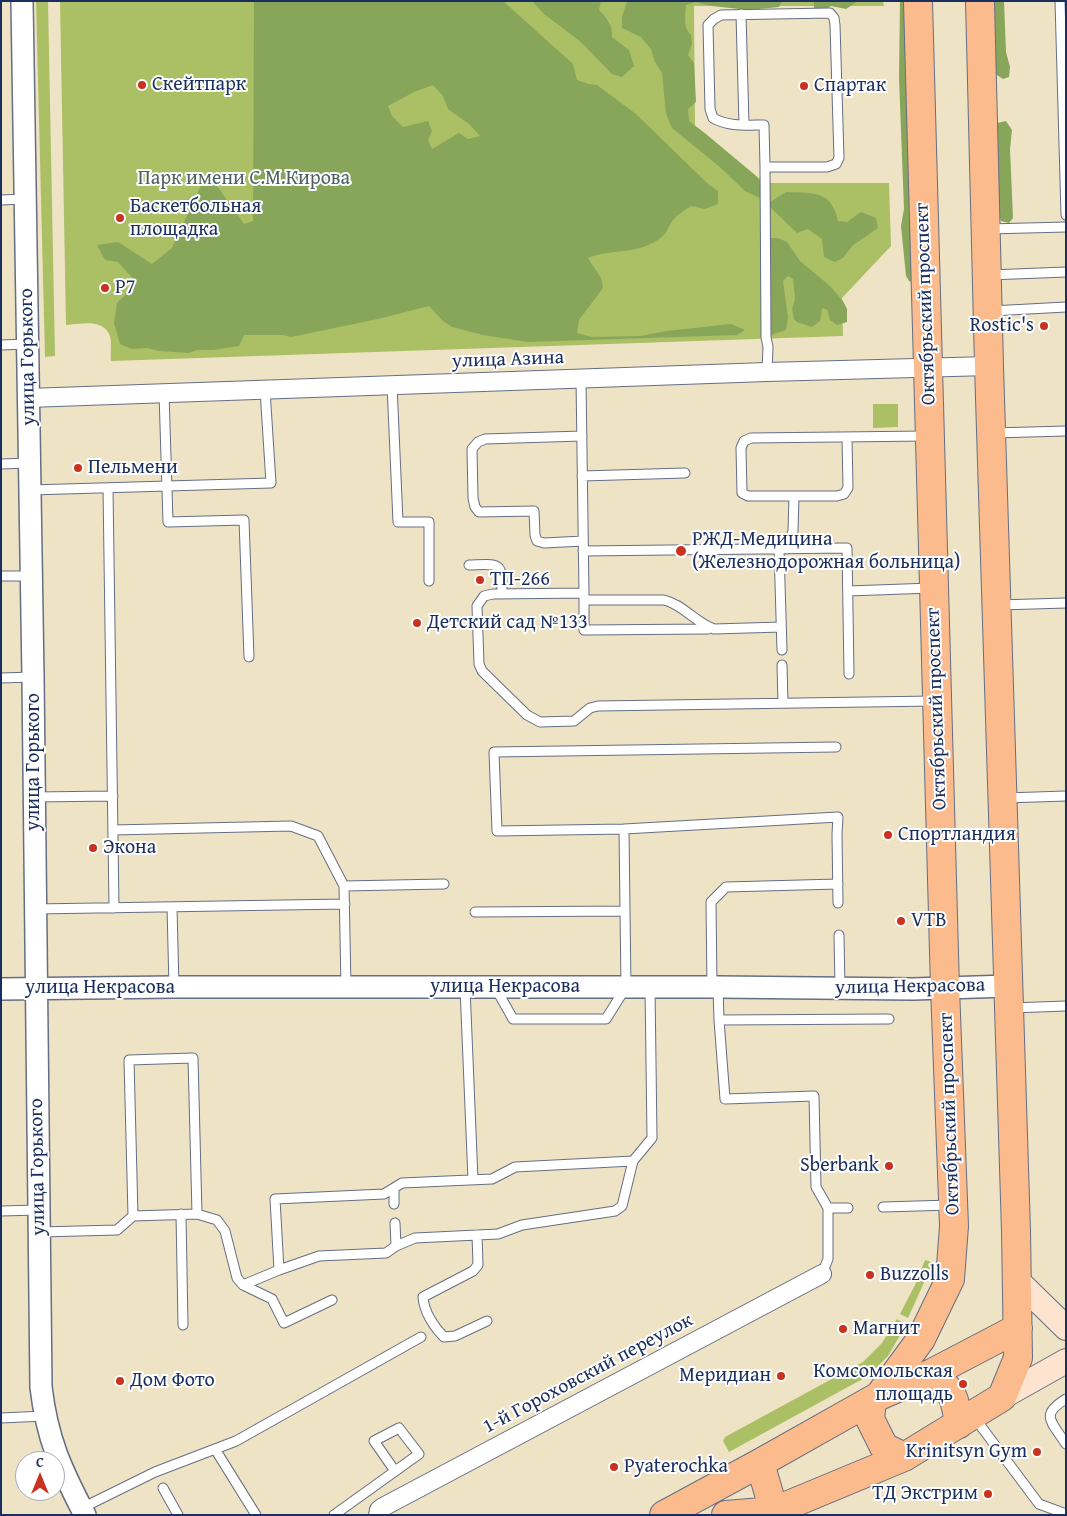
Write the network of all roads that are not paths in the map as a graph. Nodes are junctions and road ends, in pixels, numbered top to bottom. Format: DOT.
graph roads {
  1 [pos="22,1"];
  2 [pos="918,1"];
  3 [pos="980,1"];
  4 [pos="1060,1"];
  5 [pos="741,14"];
  6 [pos="744,125"];
  7 [pos="765,167"];
  8 [pos="1065,170"];
  9 [pos="25,199"];
  10 [pos="1,200"];
  11 [pos="1066,215"];
  12 [pos="1066,227"];
  13 [pos="985,229"];
  14 [pos="1066,272"];
  15 [pos="986,275"];
  16 [pos="1066,308"];
  17 [pos="987,311"];
  18 [pos="28,344"];
  19 [pos="1,345"];
  20 [pos="988,366"];
  21 [pos="928,368"];
  22 [pos="766,372"];
  23 [pos="581,379"];
  24 [pos="392,385"];
  25 [pos="265,390"];
  26 [pos="164,394"];
  27 [pos="28,398"];
  28 [pos="1066,430"];
  29 [pos="991,433"];
  30 [pos="582,436"];
  31 [pos="930,436"];
  32 [pos="847,437"];
  33 [pos="30,463"];
  34 [pos="1,464"];
  35 [pos="685,473"];
  36 [pos="582,476"];
  37 [pos="167,486"];
  38 [pos="108,488"];
  39 [pos="30,490"];
  40 [pos="794,496"];
  41 [pos="583,546"];
  42 [pos="783,549"];
  43 [pos="469,565"];
  44 [pos="1,576"];
  45 [pos="31,576"];
  46 [pos="430,581"];
  47 [pos="934,588"];
  48 [pos="848,590"];
  49 [pos="502,594"];
  50 [pos="584,597"];
  51 [pos="1066,604"];
  52 [pos="996,605"];
  53 [pos="781,627"];
  54 [pos="714,629"];
  55 [pos="782,650"];
  56 [pos="249,657"];
  57 [pos="782,665"];
  58 [pos="849,674"];
  59 [pos="33,677"];
  60 [pos="1,678"];
  61 [pos="937,701"];
  62 [pos="783,703"];
  63 [pos="836,747"];
  64 [pos="112,796"];
  65 [pos="1066,796"];
  66 [pos="34,797"];
  67 [pos="1002,798"];
  68 [pos="624,828"];
  69 [pos="113,830"];
  70 [pos="444,884"];
  71 [pos="838,884"];
  72 [pos="344,886"];
  73 [pos="838,903"];
  74 [pos="344,904"];
  75 [pos="172,907"];
  76 [pos="114,908"];
  77 [pos="35,909"];
  78 [pos="625,911"];
  79 [pos="475,912"];
  80 [pos="839,935"];
  81 [pos="174,987"];
  82 [pos="346,987"];
  83 [pos="465,987"];
  84 [pos="495,987"];
  85 [pos="626,987"];
  86 [pos="650,987"];
  87 [pos="715,987"];
  88 [pos="36,988"];
  89 [pos="840,988"];
  90 [pos="945,988"];
  91 [pos="1,989"];
  92 [pos="1008,997"];
  93 [pos="1066,1006"];
  94 [pos="889,1019"];
  95 [pos="719,1020"];
  96 [pos="633,1162"];
  97 [pos="473,1180"];
  98 [pos="394,1188"];
  99 [pos="394,1204"];
  100 [pos="954,1205"];
  101 [pos="884,1207"];
  102 [pos="828,1208"];
  103 [pos="848,1208"];
  104 [pos="38,1210"];
  105 [pos="1,1211"];
  106 [pos="180,1214"];
  107 [pos="196,1214"];
  108 [pos="133,1216"];
  109 [pos="395,1223"];
  110 [pos="39,1232"];
  111 [pos="477,1235"];
  112 [pos="396,1246"];
  113 [pos="279,1270"];
  114 [pos="822,1274"];
  115 [pos="1017,1280"];
  116 [pos="243,1286"];
  117 [pos="332,1300"];
  118 [pos="1061,1318"];
  119 [pos="487,1321"];
  120 [pos="184,1325"];
  121 [pos="1018,1328"];
  122 [pos="420,1337"];
  123 [pos="1066,1361"];
  124 [pos="932,1373"];
  125 [pos="1002,1398"];
  126 [pos="875,1399"];
  127 [pos="1066,1399"];
  128 [pos="45,1416"];
  129 [pos="1,1418"];
  130 [pos="966,1420"];
  131 [pos="1066,1444"];
  132 [pos="215,1449"];
  133 [pos="904,1457"];
  134 [pos="760,1463"];
  135 [pos="395,1471"];
  136 [pos="162,1488"];
  137 [pos="83,1512"];
  138 [pos="772,1513"];
  139 [pos="1066,1514"];
  140 [pos="178,1515"];
  141 [pos="256,1515"];
  142 [pos="334,1515"];
  143 [pos="378,1515"];
  144 [pos="664,1515"];
  145 [pos="726,1515"];
  1 -- 9 [label="street, улица Горького"];
  2 -- 21 [label="main road, Октябрьский проспект"];
  3 -- 13 [label="main road"];
  4 -- 8 [label="lane"];
  5 -- 6 [label="lane"];
  5 -- 6 [label="lane"];
  5 -- 7 [label="lane"];
  6 -- 7 [label="lane"];
  7 -- 22 [label="lane"];
  8 -- 11 [label="lane"];
  9 -- 10 [label="lane"];
  9 -- 18 [label="street, улица Горького"];
  12 -- 13 [label="lane"];
  13 -- 15 [label="main road"];
  14 -- 15 [label="lane"];
  15 -- 17 [label="main road"];
  16 -- 17 [label="lane"];
  17 -- 20 [label="main road"];
  18 -- 19 [label="lane"];
  18 -- 27 [label="street, улица Горького"];
  20 -- 21 [label="street, улица Азина"];
  20 -- 29 [label="main road"];
  21 -- 22 [label="street, улица Азина"];
  21 -- 31 [label="main road, Октябрьский проспект"];
  22 -- 23 [label="street, улица Азина"];
  23 -- 24 [label="street, улица Азина"];
  23 -- 30 [label="lane"];
  24 -- 25 [label="street, улица Азина"];
  24 -- 46 [label="lane"];
  25 -- 26 [label="street, улица Азина"];
  25 -- 37 [label="lane"];
  26 -- 27 [label="street, улица Азина"];
  26 -- 37 [label="lane"];
  27 -- 33 [label="street, улица Горького"];
  28 -- 29 [label="lane"];
  29 -- 52 [label="main road"];
  30 -- 36 [label="lane"];
  30 -- 41 [label="lane"];
  31 -- 32 [label="lane"];
  31 -- 47 [label="main road, Октябрьский проспект"];
  32 -- 40 [label="lane"];
  32 -- 40 [label="lane"];
  33 -- 34 [label="lane"];
  33 -- 39 [label="street, улица Горького"];
  35 -- 36 [label="lane"];
  36 -- 41 [label="lane"];
  37 -- 38 [label="lane"];
  37 -- 56 [label="lane"];
  38 -- 39 [label="lane"];
  38 -- 64 [label="lane"];
  39 -- 45 [label="street, улица Горького"];
  40 -- 42 [label="lane"];
  41 -- 42 [label="lane"];
  41 -- 50 [label="lane"];
  42 -- 48 [label="lane"];
  42 -- 53 [label="lane"];
  43 -- 49 [label="lane"];
  44 -- 45 [label="lane"];
  45 -- 59 [label="street, улица Горького"];
  47 -- 48 [label="lane"];
  47 -- 61 [label="main road, Октябрьский проспект"];
  48 -- 58 [label="lane"];
  49 -- 50 [label="lane"];
  49 -- 62 [label="lane"];
  50 -- 54 [label="lane"];
  50 -- 54 [label="lane"];
  51 -- 52 [label="lane"];
  52 -- 67 [label="main road"];
  53 -- 54 [label="lane"];
  53 -- 55 [label="lane"];
  57 -- 62 [label="lane"];
  59 -- 60 [label="lane"];
  59 -- 66 [label="street, улица Горького"];
  61 -- 62 [label="lane"];
  61 -- 90 [label="main road, Октябрьский проспект"];
  63 -- 68 [label="lane"];
  64 -- 66 [label="lane"];
  64 -- 69 [label="lane"];
  65 -- 67 [label="lane"];
  66 -- 77 [label="street, улица Горького"];
  67 -- 92 [label="main road"];
  68 -- 71 [label="lane"];
  68 -- 78 [label="lane"];
  69 -- 72 [label="lane"];
  69 -- 76 [label="lane"];
  70 -- 72 [label="lane"];
  71 -- 73 [label="lane"];
  71 -- 87 [label="lane"];
  72 -- 74 [label="lane"];
  74 -- 75 [label="lane"];
  74 -- 82 [label="lane"];
  75 -- 76 [label="lane"];
  75 -- 81 [label="lane"];
  76 -- 77 [label="lane"];
  77 -- 88 [label="street, улица Горького"];
  78 -- 79 [label="lane"];
  78 -- 85 [label="lane"];
  80 -- 89 [label="lane"];
  81 -- 82 [label="street, улица Некрасова"];
  81 -- 88 [label="street, улица Некрасова"];
  82 -- 83 [label="street, улица Некрасова"];
  83 -- 84 [label="street, улица Некрасова"];
  83 -- 97 [label="lane"];
  84 -- 85 [label="street, улица Некрасова"];
  84 -- 85 [label="lane"];
  85 -- 86 [label="street, улица Некрасова"];
  86 -- 87 [label="street, улица Некрасова"];
  86 -- 96 [label="lane"];
  87 -- 89 [label="street, улица Некрасова"];
  87 -- 95 [label="lane"];
  88 -- 91 [label="street, улица Некрасова"];
  88 -- 104 [label="street, улица Горького"];
  89 -- 90 [label="street, улица Некрасова"];
  90 -- 92 [label="street, улица Некрасова"];
  90 -- 100 [label="main road, Октябрьский проспект"];
  92 -- 93 [label="lane"];
  92 -- 115 [label="main road"];
  94 -- 95 [label="lane"];
  95 -- 102 [label="lane"];
  96 -- 97 [label="lane"];
  96 -- 111 [label="lane"];
  97 -- 98 [label="lane"];
  98 -- 99 [label="lane"];
  98 -- 113 [label="lane"];
  100 -- 101 [label="lane"];
  100 -- 126 [label="main road, Октябрьский проспект"];
  102 -- 103 [label="lane"];
  102 -- 114 [label="lane"];
  104 -- 105 [label="lane"];
  104 -- 110 [label="street, улица Горького"];
  106 -- 107 [label="lane"];
  106 -- 108 [label="lane"];
  106 -- 120 [label="lane"];
  107 -- 108 [label="lane"];
  107 -- 116 [label="lane"];
  108 -- 110 [label="lane"];
  109 -- 112 [label="lane"];
  110 -- 128 [label="street, улица Горького"];
  111 -- 112 [label="lane"];
  111 -- 119 [label="lane"];
  112 -- 113 [label="lane"];
  113 -- 116 [label="lane"];
  114 -- 143 [label="street, 1-й Гороховский переулок"];
  115 -- 118 [label="main road"];
  115 -- 121 [label="main road"];
  116 -- 117 [label="lane"];
  118 -- 121 [label="main road"];
  121 -- 124 [label="main road"];
  121 -- 125 [label="main road"];
  122 -- 132 [label="lane"];
  123 -- 125 [label="main road"];
  124 -- 126 [label="main road"];
  124 -- 130 [label="main road"];
  125 -- 130 [label="main road"];
  126 -- 133 [label="main road"];
  126 -- 134 [label="main road"];
  127 -- 131 [label="lane"];
  128 -- 129 [label="lane"];
  128 -- 137 [label="street, улица Горького"];
  130 -- 133 [label="main road"];
  130 -- 139 [label="lane"];
  132 -- 137 [label="lane"];
  132 -- 141 [label="lane"];
  133 -- 138 [label="main road"];
  134 -- 138 [label="main road"];
  134 -- 144 [label="main road"];
  135 -- 135 [label="lane"];
  135 -- 142 [label="lane"];
  136 -- 140 [label="lane"];
  138 -- 145 [label="main road"];
}
